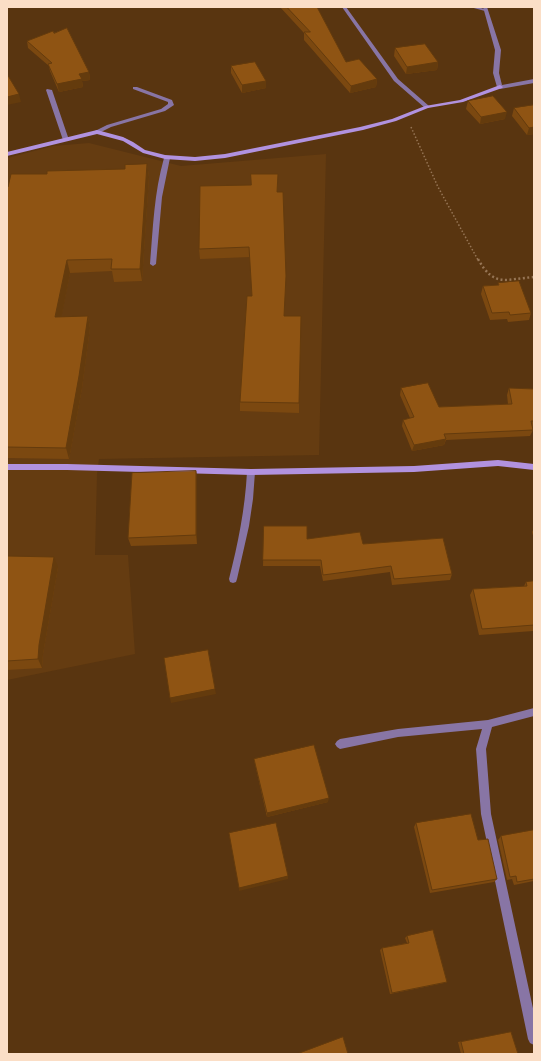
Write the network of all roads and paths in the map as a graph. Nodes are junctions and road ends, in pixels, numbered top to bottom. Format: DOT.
graph roads {
  1 [pos="344,7"];
  2 [pos="472,7"];
  3 [pos="485,9"];
  4 [pos="534,81"];
  5 [pos="500,87"];
  6 [pos="135,88"];
  7 [pos="49,90"];
  8 [pos="427,107"];
  9 [pos="407,115"];
  10 [pos="97,132"];
  11 [pos="66,140"];
  12 [pos="7,154"];
  13 [pos="167,158"];
  14 [pos="153,264"];
  15 [pos="534,277"];
  16 [pos="534,466"];
  17 [pos="7,467"];
  18 [pos="251,472"];
  19 [pos="233,579"];
  20 [pos="534,712"];
  21 [pos="488,724"];
  22 [pos="340,744"];
  23 [pos="534,1039"];
  1 -- 8 [label="street"];
  2 -- 3 [label="street"];
  3 -- 5 [label="street"];
  4 -- 5 [label="street"];
  5 -- 8 [label="street"];
  6 -- 10 [label="street"];
  7 -- 11 [label="street"];
  8 -- 9 [label="street"];
  9 -- 13 [label="street"];
  9 -- 15 [label="path"];
  10 -- 11 [label="street"];
  10 -- 13 [label="street"];
  11 -- 12 [label="street"];
  13 -- 14 [label="street"];
  16 -- 18 [label="street"];
  17 -- 18 [label="street"];
  18 -- 19 [label="street"];
  20 -- 21 [label="street"];
  21 -- 22 [label="street"];
  21 -- 23 [label="street"];
}
